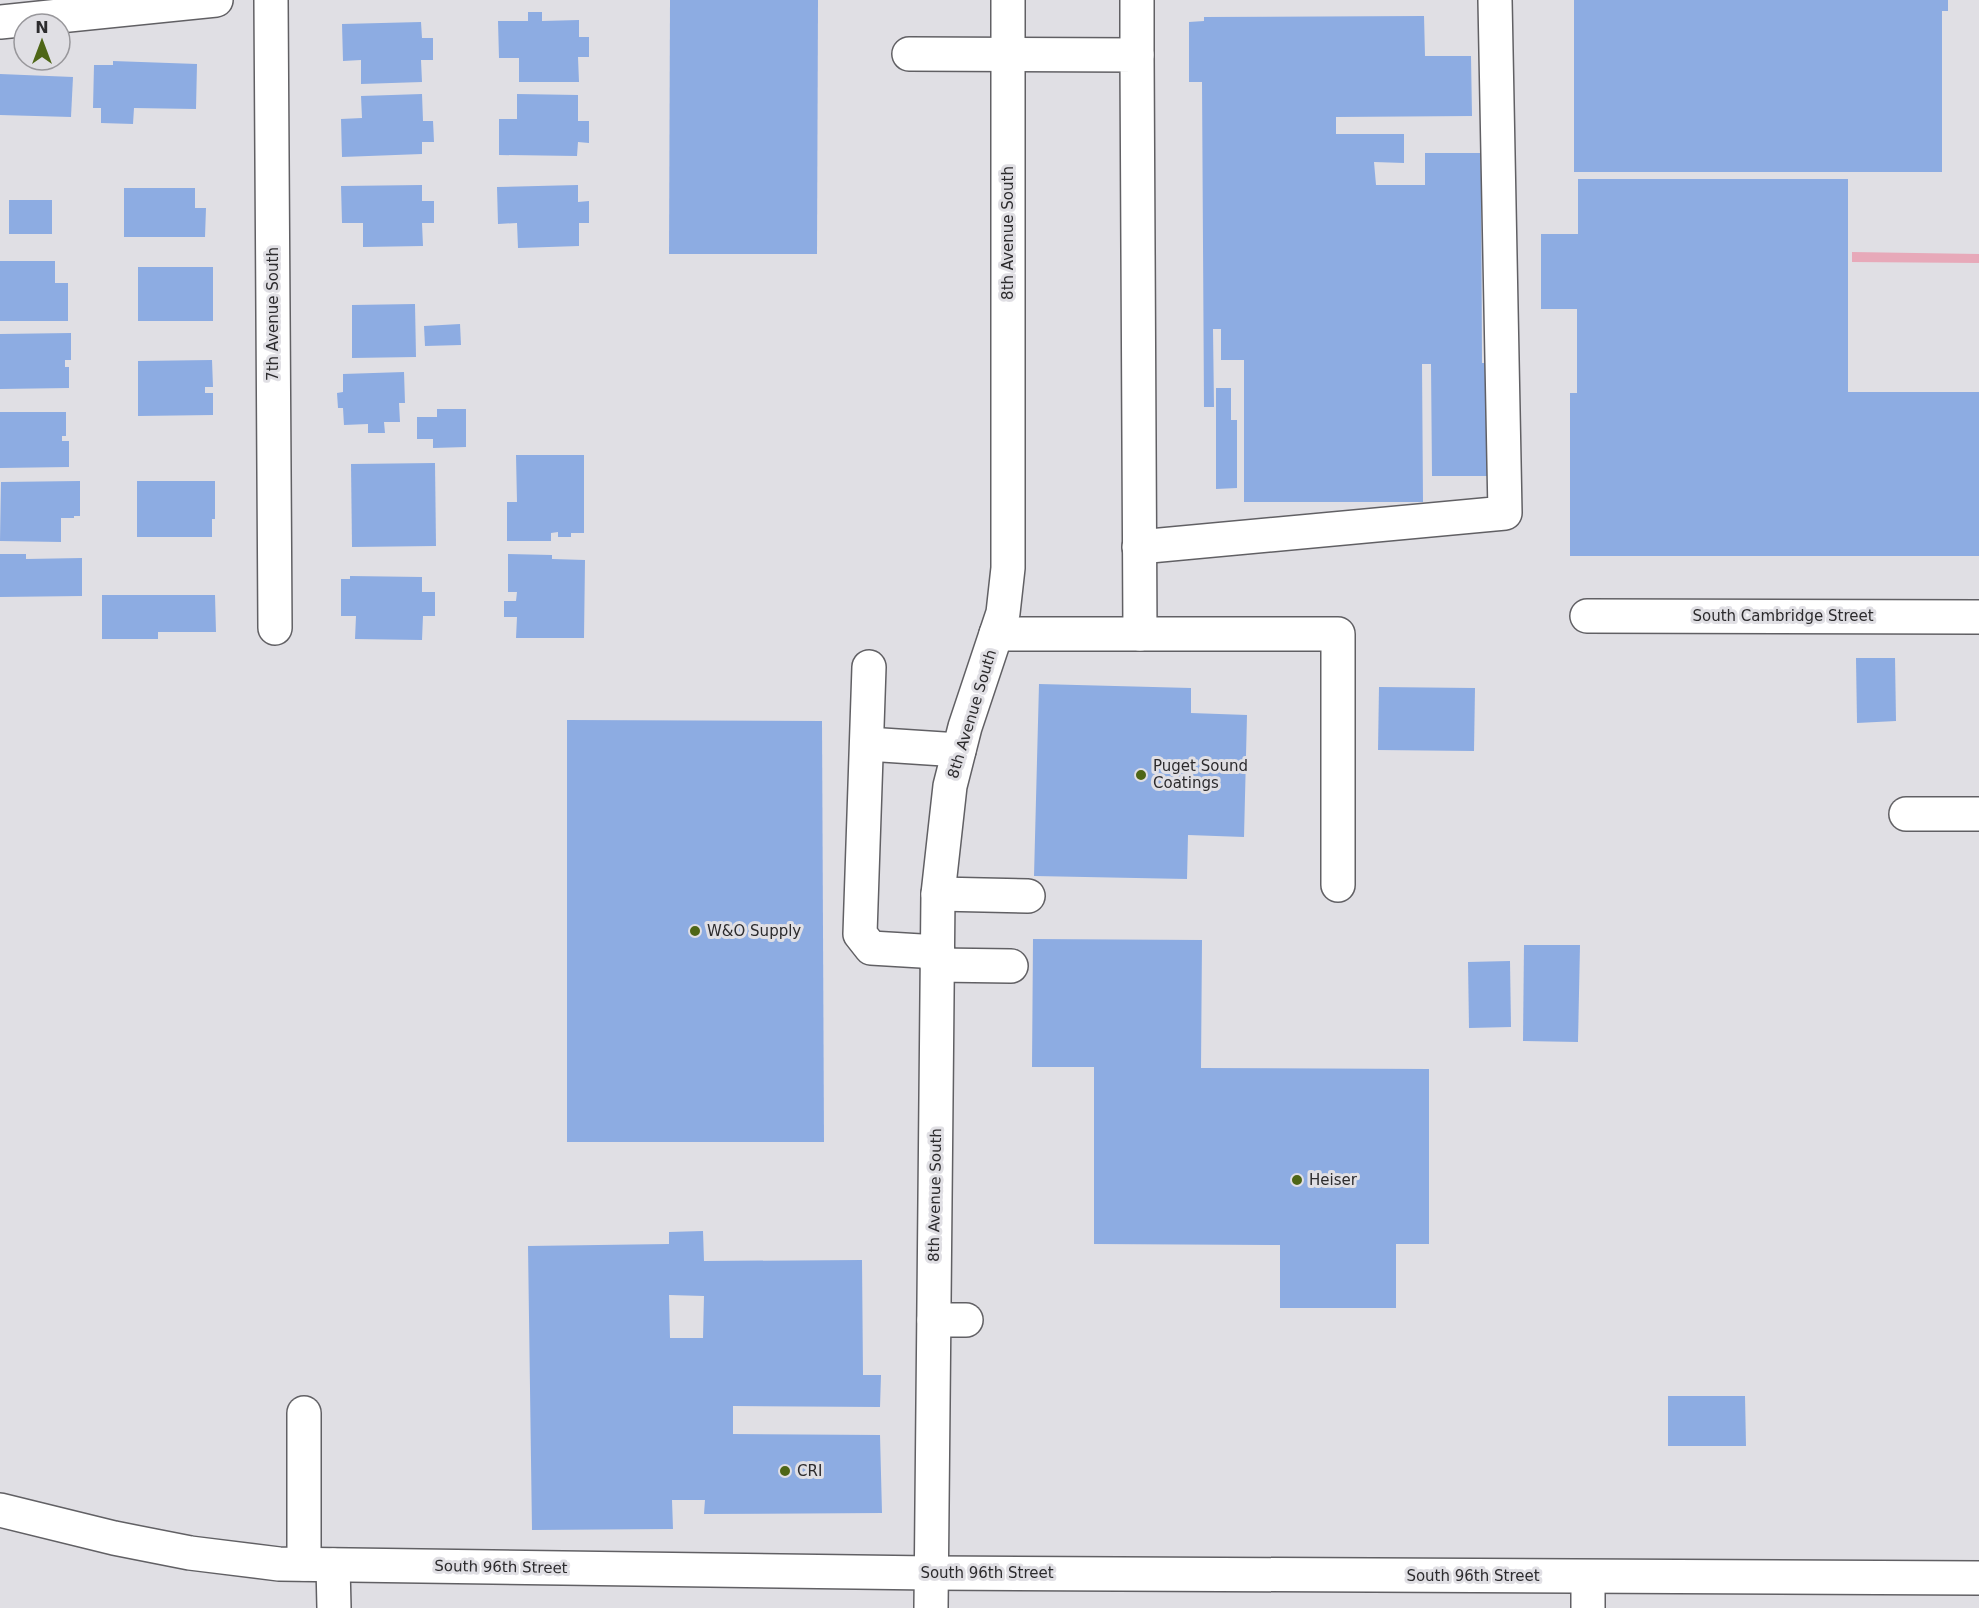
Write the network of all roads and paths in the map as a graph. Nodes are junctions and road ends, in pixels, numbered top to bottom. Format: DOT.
graph roads {
  1 [pos="216,0"];
  2 [pos="271,0"];
  3 [pos="1008,0"];
  4 [pos="1137,0"];
  5 [pos="1495,0"];
  6 [pos="0,22"];
  7 [pos="909,54"];
  8 [pos="1008,55"];
  9 [pos="1137,55"];
  10 [pos="1139,547"];
  11 [pos="1587,616"];
  12 [pos="1979,616"];
  13 [pos="275,628"];
  14 [pos="996,634"];
  15 [pos="1140,634"];
  16 [pos="869,667"];
  17 [pos="867,744"];
  18 [pos="959,750"];
  19 [pos="1906,814"];
  20 [pos="1979,814"];
  21 [pos="1338,885"];
  22 [pos="938,894"];
  23 [pos="1028,896"];
  24 [pos="937,958"];
  25 [pos="1011,966"];
  26 [pos="934,1320"];
  27 [pos="966,1320"];
  28 [pos="304,1413"];
  29 [pos="0,1510"];
  30 [pos="318,1565"];
  31 [pos="931,1573"];
  32 [pos="1979,1578"];
  33 [pos="1588,1593"];
  34 [pos="334,1608"];
  35 [pos="931,1608"];
  1 -- 6 [label="street"];
  2 -- 13 [label="street, 7th Avenue South"];
  3 -- 8 [label="street, 8th Avenue South"];
  4 -- 9 [label="street"];
  5 -- 10 [label="street"];
  7 -- 8 [label="street"];
  8 -- 9 [label="street"];
  8 -- 14 [label="street, 8th Avenue South"];
  9 -- 10 [label="street"];
  10 -- 15 [label="street"];
  11 -- 12 [label="street, South Cambridge Street"];
  14 -- 15 [label="street"];
  14 -- 18 [label="street, 8th Avenue South"];
  15 -- 21 [label="street"];
  16 -- 17 [label="street"];
  17 -- 18 [label="street"];
  17 -- 24 [label="street"];
  18 -- 22 [label="street, 8th Avenue South"];
  19 -- 20 [label="street"];
  22 -- 23 [label="street"];
  22 -- 24 [label="street, 8th Avenue South"];
  24 -- 25 [label="street"];
  24 -- 26 [label="street, 8th Avenue South"];
  26 -- 27 [label="street"];
  26 -- 31 [label="street, 8th Avenue South"];
  28 -- 30 [label="street"];
  29 -- 30 [label="street, South 96th Street"];
  30 -- 31 [label="street, South 96th Street"];
  30 -- 34 [label="street"];
  31 -- 33 [label="street, South 96th Street"];
  31 -- 35 [label="street, 8th Avenue South"];
  32 -- 33 [label="street, South 96th Street"];
}
